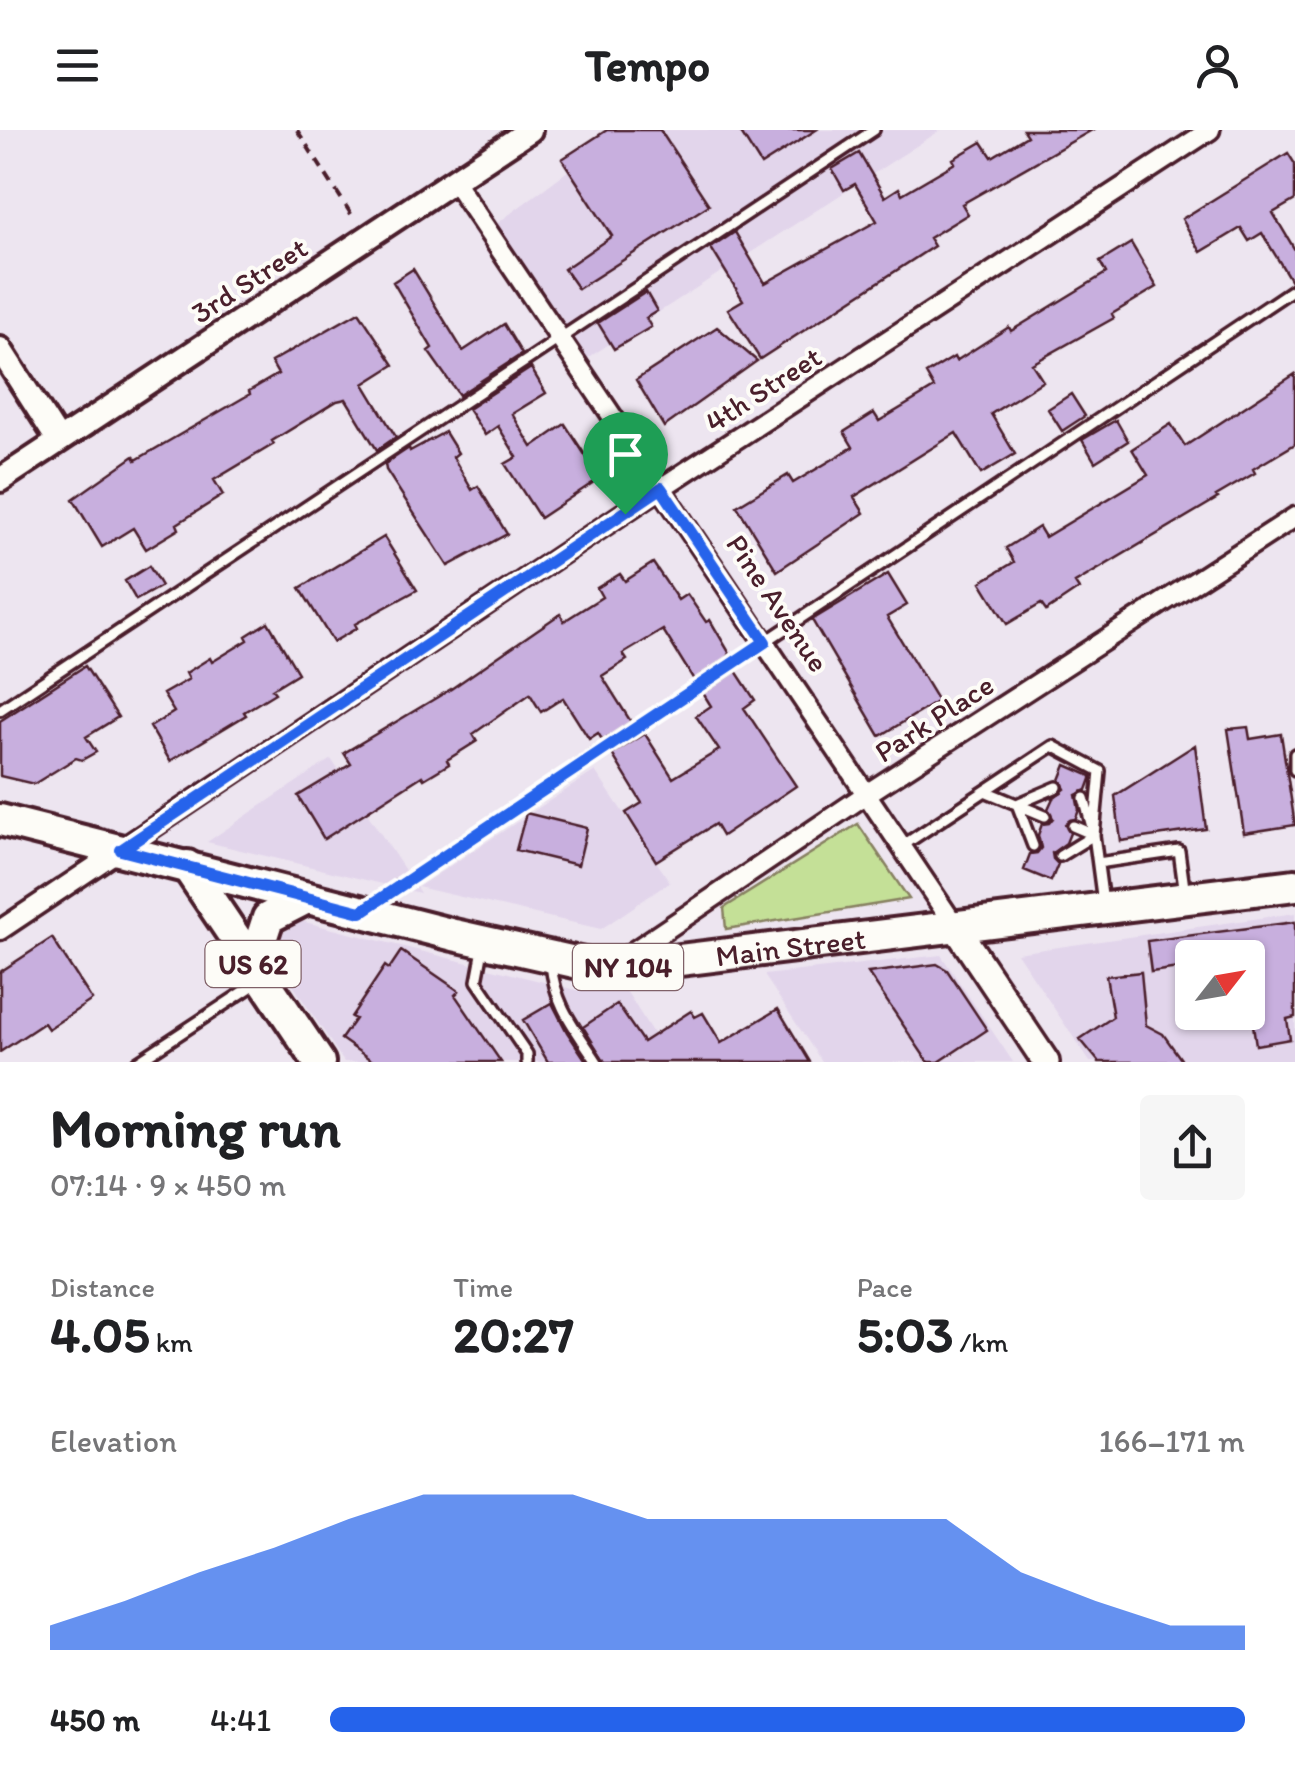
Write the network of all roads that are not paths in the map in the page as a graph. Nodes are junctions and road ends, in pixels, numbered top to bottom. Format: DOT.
graph roads {
  1 [pos="530,130"];
  2 [pos="874,130"];
  3 [pos="1210,130"];
  4 [pos="454,181"];
  5 [pos="1295,288"];
  6 [pos="560,340"];
  7 [pos="0,350"];
  8 [pos="58,440"];
  9 [pos="0,480"];
  10 [pos="661,488"];
  11 [pos="1295,517"];
  12 [pos="765,642"];
  13 [pos="0,710"];
  14 [pos="1295,754"];
  15 [pos="1295,770"];
  16 [pos="1057,786"];
  17 [pos="986,791"];
  18 [pos="868,792"];
  19 [pos="1084,798"];
  20 [pos="1017,804"];
  21 [pos="1045,816"];
  22 [pos="0,820"];
  23 [pos="1072,826"];
  24 [pos="1094,834"];
  25 [pos="902,846"];
  26 [pos="1034,846"];
  27 [pos="121,850"];
  28 [pos="1060,856"];
  29 [pos="1098,863"];
  30 [pos="187,866"];
  31 [pos="1295,885"];
  32 [pos="307,898"];
  33 [pos="1186,898"];
  34 [pos="1104,908"];
  35 [pos="361,912"];
  36 [pos="955,926"];
  37 [pos="0,930"];
  38 [pos="484,942"];
  39 [pos="550,957"];
  40 [pos="606,970"];
  41 [pos="258,972"];
  42 [pos="137,1062"];
  43 [pos="319,1062"];
  44 [pos="528,1062"];
  45 [pos="597,1062"];
  46 [pos="1046,1062"];
  1 -- 4 [label="street, 3rd Street"];
  2 -- 6 [label="lane"];
  3 -- 10 [label="street, 4th Street"];
  4 -- 6 [label="street, Pine Avenue"];
  4 -- 8 [label="street, 3rd Street"];
  5 -- 12 [label="lane"];
  6 -- 10 [label="street, Pine Avenue"];
  6 -- 13 [label="lane"];
  7 -- 8 [label="street"];
  8 -- 9 [label="street, 3rd Street"];
  10 -- 12 [label="street, Pine Avenue"];
  10 -- 27 [label="street, 4th Street"];
  11 -- 18 [label="street, Park Place"];
  12 -- 18 [label="street, Pine Avenue"];
  12 -- 35 [label="lane"];
  14 -- 15 [label="lane"];
  16 -- 20 [label="lane"];
  17 -- 20 [label="lane"];
  17 -- 24 [label="lane"];
  17 -- 25 [label="lane"];
  18 -- 25 [label="street, Pine Avenue"];
  18 -- 40 [label="street, Park Place"];
  19 -- 24 [label="lane"];
  20 -- 21 [label="lane"];
  20 -- 26 [label="lane"];
  22 -- 27 [label="main road, Main Street / NY 104"];
  23 -- 24 [label="lane"];
  24 -- 28 [label="lane"];
  24 -- 29 [label="lane"];
  25 -- 36 [label="street, Pine Avenue"];
  27 -- 30 [label="main road, Main Street / NY 104"];
  27 -- 37 [label="street, 4th Street"];
  29 -- 33 [label="lane"];
  29 -- 34 [label="lane"];
  30 -- 32 [label="main road, Main Street / NY 104"];
  30 -- 41 [label="main road, US 62"];
  31 -- 33 [label="main road, Main Street / NY 104"];
  32 -- 35 [label="main road, Main Street / NY 104"];
  32 -- 41 [label="main road"];
  33 -- 34 [label="main road, Main Street / NY 104"];
  34 -- 36 [label="main road, Main Street / NY 104"];
  35 -- 38 [label="main road, Main Street / NY 104"];
  36 -- 40 [label="main road, Main Street / NY 104"];
  36 -- 46 [label="main road, Pine Avenue"];
  38 -- 39 [label="main road, Main Street / NY 104"];
  38 -- 44 [label="lane"];
  39 -- 40 [label="main road, Main Street / NY 104"];
  39 -- 45 [label="lane"];
  41 -- 42 [label="lane"];
  41 -- 43 [label="main road, US 62"];
}
